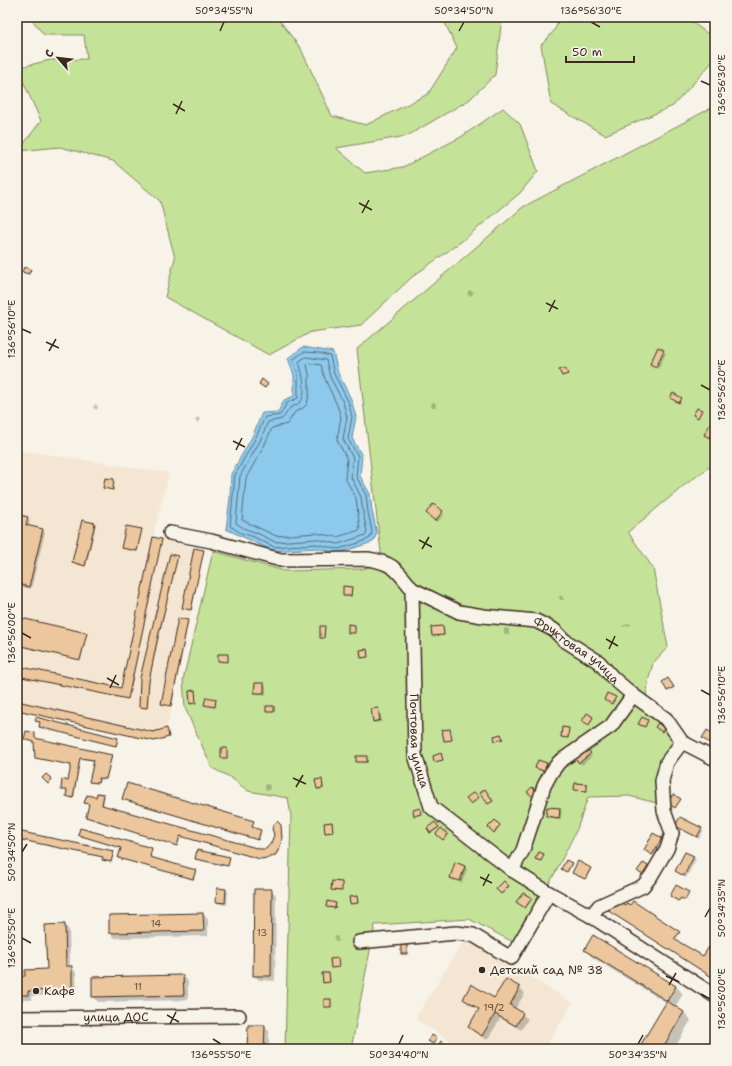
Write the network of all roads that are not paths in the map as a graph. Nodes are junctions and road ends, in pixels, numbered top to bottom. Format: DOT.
graph roads {
  1 [pos="170,533"];
  2 [pos="412,589"];
  3 [pos="633,695"];
  4 [pos="682,742"];
  5 [pos="715,759"];
  6 [pos="512,870"];
  7 [pos="549,893"];
  8 [pos="591,916"];
  9 [pos="359,942"];
  10 [pos="715,996"];
  11 [pos="239,1016"];
  12 [pos="17,1018"];
  1 -- 2 [label="street"];
  2 -- 3 [label="street, Фруктовая улица"];
  2 -- 6 [label="street, Почтовая улица"];
  3 -- 4 [label="street, Фруктовая улица"];
  3 -- 6 [label="street"];
  4 -- 5 [label="street, Фруктовая улица"];
  4 -- 8 [label="street"];
  6 -- 7 [label="street, Почтовая улица"];
  7 -- 8 [label="street, Почтовая улица"];
  7 -- 9 [label="street"];
  8 -- 10 [label="street, Почтовая улица"];
  11 -- 12 [label="street, улица ДОС"];
}
